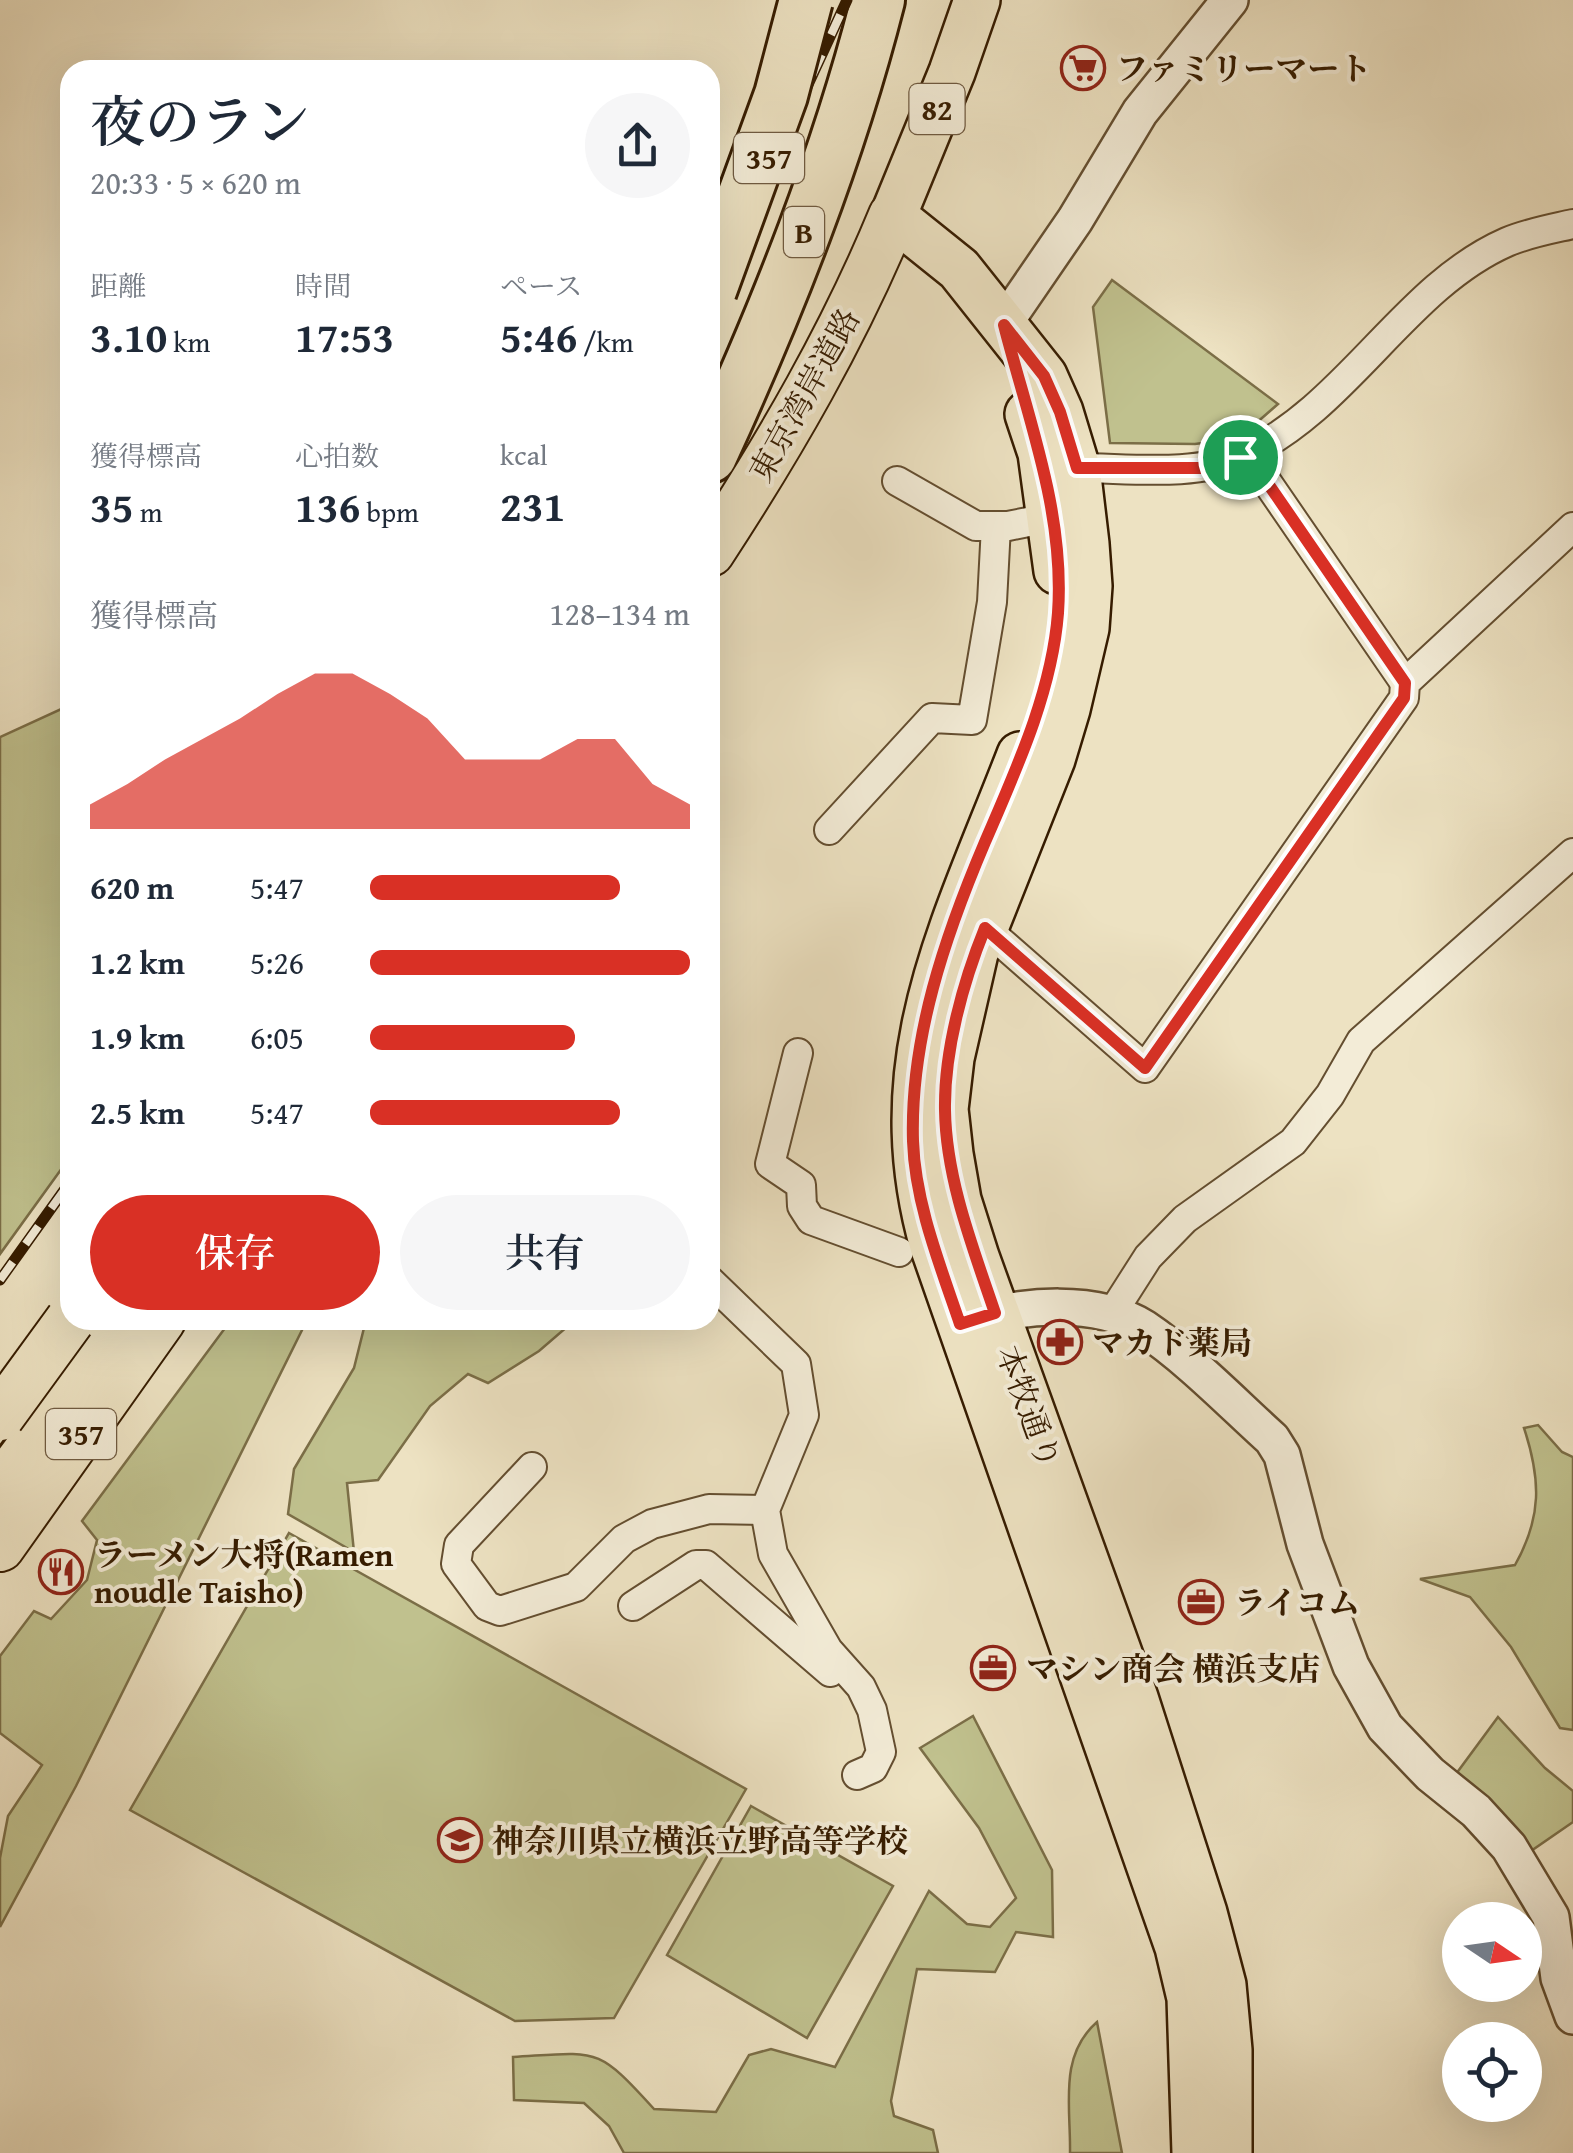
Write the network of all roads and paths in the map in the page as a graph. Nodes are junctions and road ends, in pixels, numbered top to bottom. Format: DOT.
graph roads {
  1 [pos="806,0"];
  2 [pos="814,0"];
  3 [pos="875,0"];
  4 [pos="976,0"];
  5 [pos="1230,0"];
  6 [pos="893,216"];
  7 [pos="1573,224"];
  8 [pos="720,263"];
  9 [pos="720,287"];
  10 [pos="863,288"];
  11 [pos="1004,325"];
  12 [pos="720,415"];
  13 [pos="720,433"];
  14 [pos="1247,453"];
  15 [pos="720,461"];
  16 [pos="1077,468"];
  17 [pos="897,482"];
  18 [pos="1053,518"];
  19 [pos="996,526"];
  20 [pos="1573,527"];
  21 [pos="720,537"];
  22 [pos="1405,683"];
  23 [pos="829,830"];
  24 [pos="1573,853"];
  25 [pos="985,928"];
  26 [pos="798,1052"];
  27 [pos="899,1252"];
  28 [pos="720,1292"];
  29 [pos="1111,1315"];
  30 [pos="978,1318"];
  31 [pos="60,1322"];
  32 [pos="63,1330"];
  33 [pos="64,1330"];
  34 [pos="110,1330"];
  35 [pos="121,1330"];
  36 [pos="154,1330"];
  37 [pos="0,1404"];
  38 [pos="0,1416"];
  39 [pos="532,1467"];
  40 [pos="0,1477"];
  41 [pos="0,1492"];
  42 [pos="764,1510"];
  43 [pos="0,1547"];
  44 [pos="633,1606"];
  45 [pos="872,1710"];
  46 [pos="857,1774"];
  47 [pos="1573,2016"];
  48 [pos="1195,2153"];
  49 [pos="1228,2153"];
  1 -- 8 [label="highway, B, bridge"];
  2 -- 9 [label="highway, 357"];
  3 -- 12 [label="highway, 東京湾岸道路 / 357"];
  3 -- 13 [label="highway, B"];
  4 -- 6 [label="main road, 82"];
  5 -- 11 [label="street"];
  6 -- 10 [label="highway, 東京湾岸道路"];
  6 -- 11 [label="main road, 本牧通り"];
  7 -- 14 [label="street"];
  10 -- 15 [label="highway, 東京湾岸道路"];
  10 -- 21 [label="highway, 東京湾岸道路"];
  11 -- 16 [label="main road, 本牧通り"];
  11 -- 18 [label="main road, 本牧通り"];
  14 -- 16 [label="street"];
  14 -- 22 [label="street"];
  16 -- 25 [label="main road, 本牧通り"];
  17 -- 19 [label="street"];
  18 -- 19 [label="street"];
  18 -- 30 [label="main road, 本牧通り"];
  19 -- 23 [label="street"];
  20 -- 22 [label="street"];
  22 -- 25 [label="street"];
  24 -- 29 [label="street"];
  25 -- 30 [label="main road, 本牧通り"];
  26 -- 27 [label="street"];
  28 -- 42 [label="street"];
  29 -- 30 [label="street"];
  29 -- 47 [label="street"];
  30 -- 48 [label="main road, 本牧通り"];
  30 -- 49 [label="main road, 本牧通り"];
  31 -- 37 [label="highway, bridge"];
  32 -- 37 [label="highway, 357"];
  33 -- 38 [label="highway, 357, bridge"];
  34 -- 40 [label="highway, 357"];
  35 -- 41 [label="highway"];
  36 -- 43 [label="highway, 357"];
  39 -- 42 [label="street"];
  42 -- 45 [label="street"];
  44 -- 45 [label="street"];
  45 -- 46 [label="street"];
}
